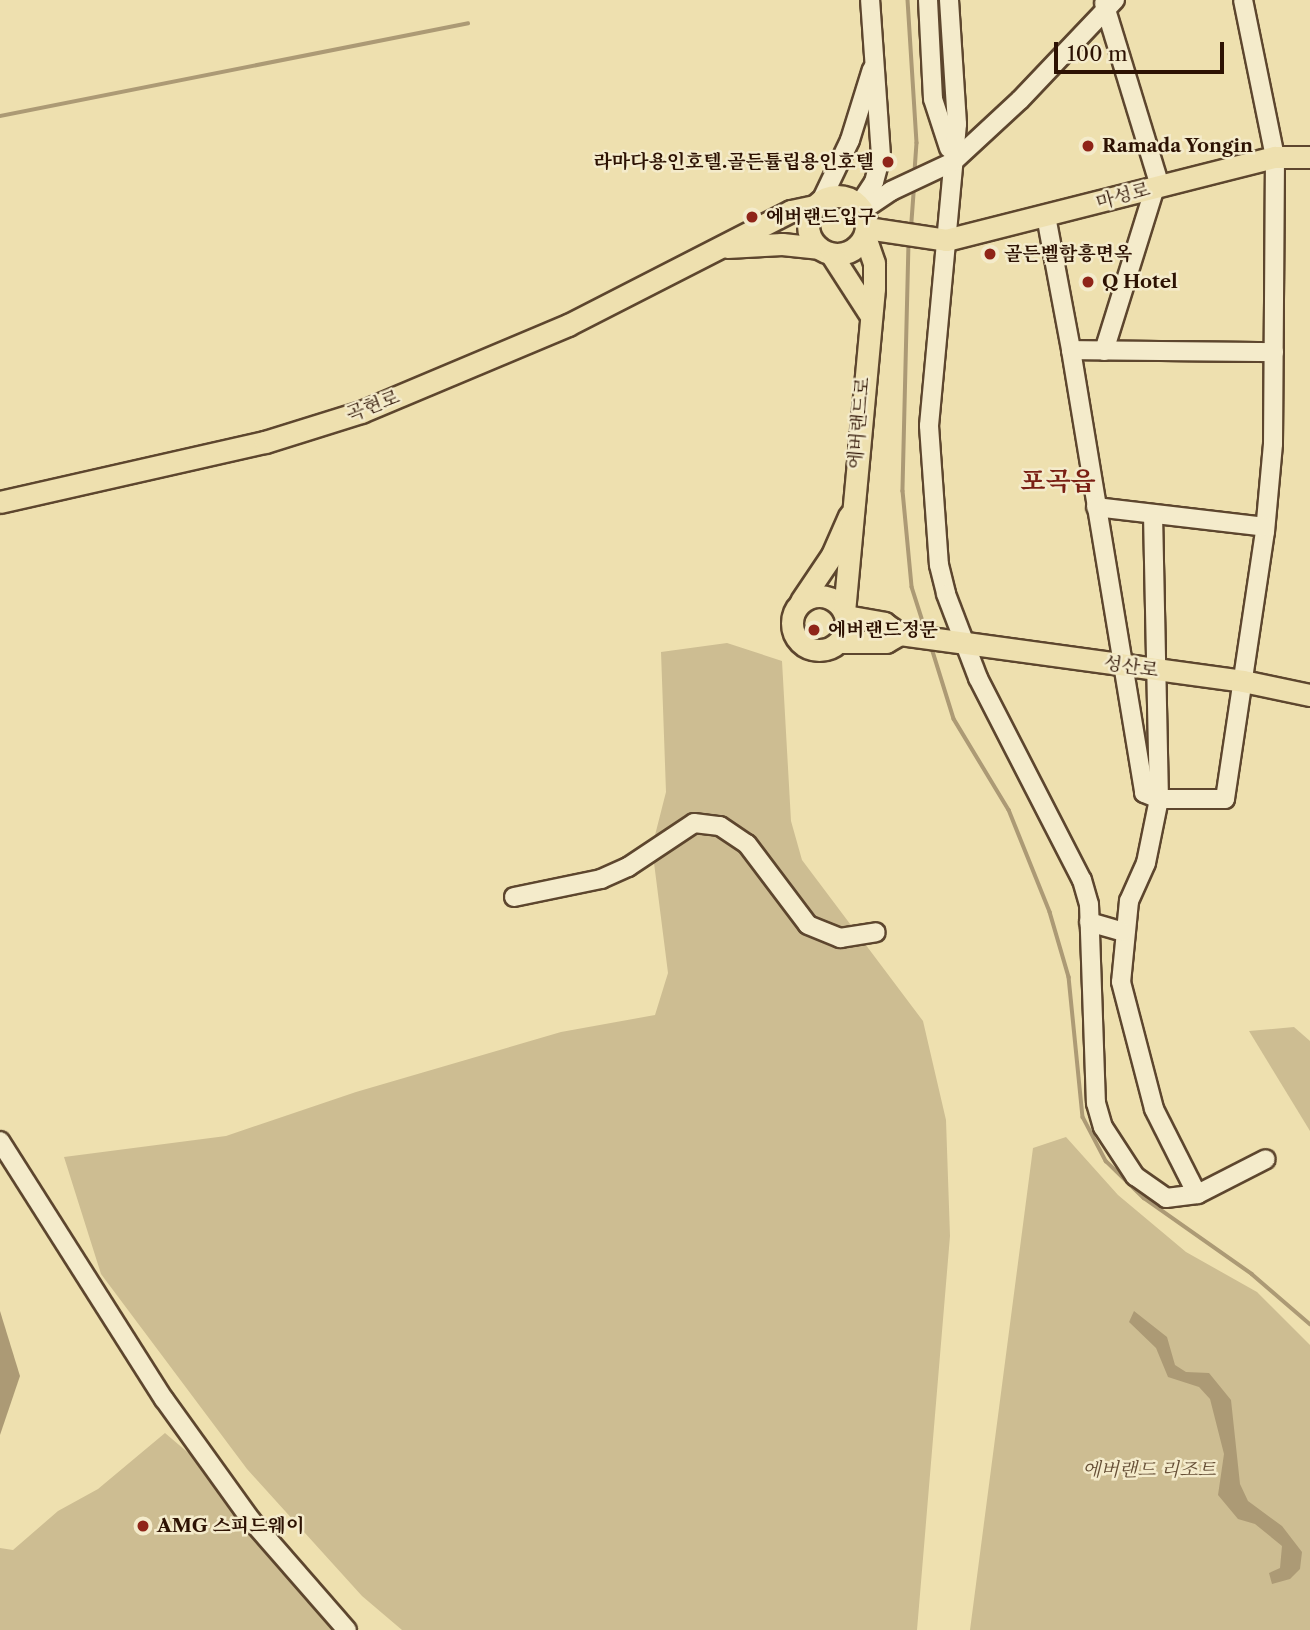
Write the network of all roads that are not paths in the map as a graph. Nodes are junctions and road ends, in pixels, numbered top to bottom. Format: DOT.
graph roads {
  1 [pos="870,0"];
  2 [pos="928,0"];
  3 [pos="949,0"];
  4 [pos="1108,3"];
  5 [pos="1247,3"];
  6 [pos="873,69"];
  7 [pos="1275,157"];
  8 [pos="1310,157"];
  9 [pos="946,165"];
  10 [pos="1157,187"];
  11 [pos="818,203"];
  12 [pos="1046,216"];
  13 [pos="868,223"];
  14 [pos="941,239"];
  15 [pos="725,247"];
  16 [pos="825,251"];
  17 [pos="869,313"];
  18 [pos="1071,351"];
  19 [pos="1104,351"];
  20 [pos="1274,352"];
  21 [pos="0,502"];
  22 [pos="1096,507"];
  23 [pos="851,511"];
  24 [pos="1153,514"];
  25 [pos="1265,527"];
  26 [pos="801,601"];
  27 [pos="845,614"];
  28 [pos="900,634"];
  29 [pos="839,642"];
  30 [pos="957,643"];
  31 [pos="1123,665"];
  32 [pos="1158,671"];
  33 [pos="1243,681"];
  34 [pos="1310,695"];
  35 [pos="1159,799"];
  36 [pos="514,897"];
  37 [pos="1089,922"];
  38 [pos="876,932"];
  39 [pos="1124,932"];
  40 [pos="0,1141"];
  41 [pos="1266,1159"];
  42 [pos="1197,1194"];
  43 [pos="347,1630"];
  1 -- 6 [label="street"];
  2 -- 9 [label="street"];
  3 -- 9 [label="street"];
  4 -- 9 [label="street"];
  4 -- 10 [label="street"];
  5 -- 7 [label="street"];
  6 -- 11 [label="street"];
  6 -- 13 [label="street"];
  7 -- 8 [label="main road, 마성로"];
  7 -- 10 [label="main road, 마성로"];
  7 -- 20 [label="street"];
  9 -- 13 [label="street"];
  9 -- 14 [label="street"];
  10 -- 12 [label="main road, 마성로"];
  10 -- 19 [label="street"];
  11 -- 13 [label="main road"];
  11 -- 15 [label="main road, 곡현로"];
  11 -- 16 [label="main road"];
  12 -- 14 [label="main road, 마성로"];
  12 -- 18 [label="street"];
  13 -- 14 [label="main road"];
  13 -- 16 [label="main road"];
  13 -- 17 [label="main road, 에버랜드로"];
  14 -- 30 [label="street"];
  15 -- 16 [label="main road"];
  15 -- 21 [label="main road, 곡현로"];
  16 -- 17 [label="main road"];
  17 -- 23 [label="main road, 에버랜드로"];
  18 -- 19 [label="street"];
  18 -- 22 [label="street"];
  19 -- 20 [label="street"];
  20 -- 25 [label="street"];
  22 -- 24 [label="street"];
  22 -- 31 [label="street"];
  23 -- 26 [label="main road"];
  23 -- 27 [label="main road, 에버랜드로"];
  24 -- 25 [label="street"];
  24 -- 32 [label="street"];
  25 -- 33 [label="street"];
  26 -- 27 [label="main road"];
  26 -- 29 [label="main road"];
  27 -- 28 [label="main road"];
  27 -- 29 [label="main road"];
  28 -- 29 [label="main road"];
  28 -- 30 [label="main road, 성산로"];
  30 -- 31 [label="main road, 성산로"];
  30 -- 37 [label="street"];
  31 -- 32 [label="main road, 성산로"];
  31 -- 35 [label="street"];
  32 -- 33 [label="main road, 성산로"];
  32 -- 35 [label="street"];
  33 -- 34 [label="main road, 성산로"];
  33 -- 35 [label="street"];
  35 -- 39 [label="street"];
  36 -- 38 [label="street"];
  37 -- 39 [label="street"];
  37 -- 42 [label="street"];
  39 -- 42 [label="street"];
  40 -- 43 [label="street"];
  41 -- 42 [label="street"];
}
